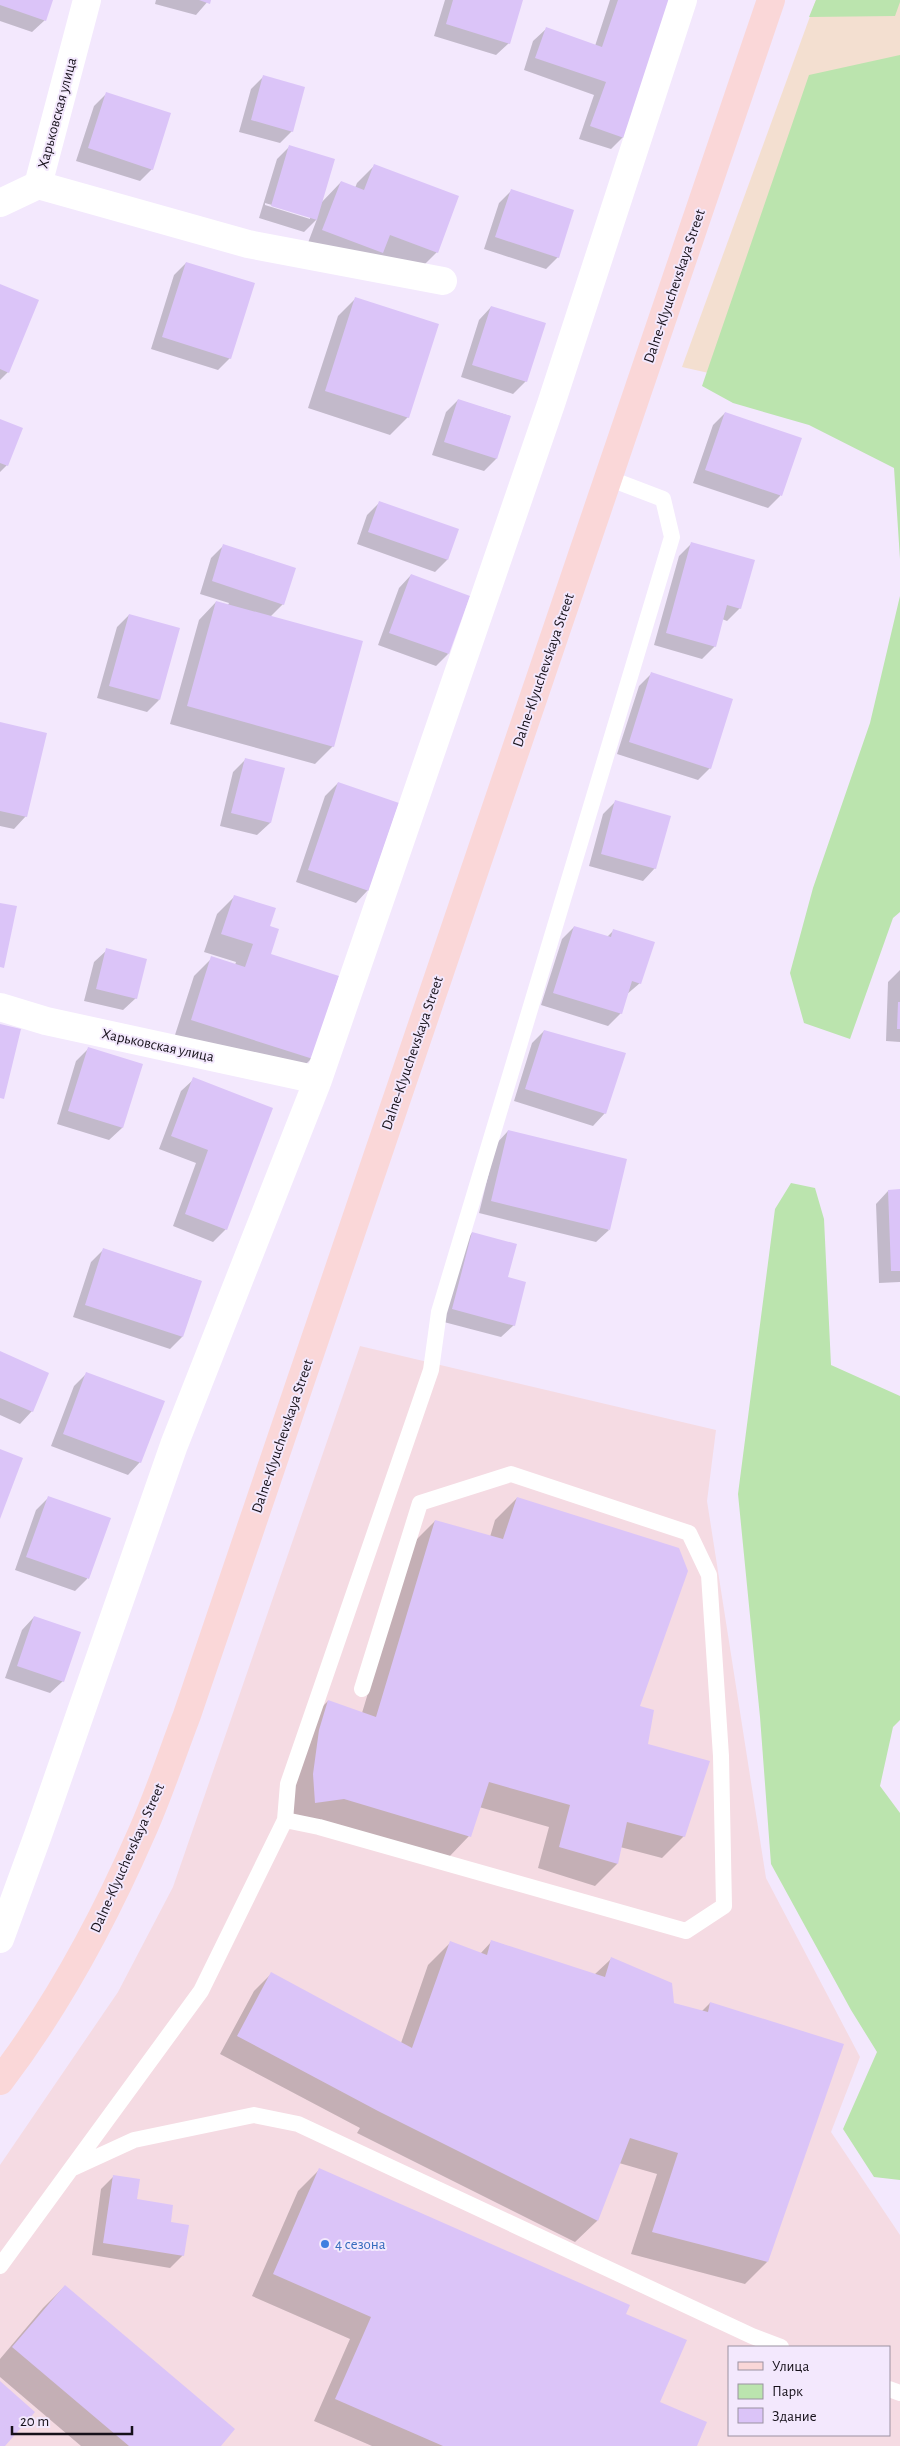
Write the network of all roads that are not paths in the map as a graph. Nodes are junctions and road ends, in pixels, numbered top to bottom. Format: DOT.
graph roads {
  1 [pos="87,0"];
  2 [pos="683,0"];
  3 [pos="771,0"];
  4 [pos="38,185"];
  5 [pos="0,202"];
  6 [pos="443,281"];
  7 [pos="608,478"];
  8 [pos="0,1007"];
  9 [pos="318,1080"];
  10 [pos="362,1689"];
  11 [pos="285,1820"];
  12 [pos="0,1939"];
  13 [pos="0,2081"];
  14 [pos="71,2169"];
  15 [pos="0,2266"];
  16 [pos="778,2346"];
  1 -- 4 [label="street, Харьковская улица"];
  2 -- 9 [label="street"];
  3 -- 7 [label="main road, Dalne-Klyuchevskaya Street"];
  4 -- 5 [label="street, Харьковская улица"];
  4 -- 6 [label="street"];
  7 -- 11 [label="lane"];
  7 -- 13 [label="main road, Dalne-Klyuchevskaya Street"];
  8 -- 9 [label="street, Харьковская улица"];
  9 -- 12 [label="street"];
  10 -- 11 [label="lane"];
  11 -- 14 [label="lane"];
  14 -- 15 [label="lane"];
  14 -- 16 [label="lane"];
}
